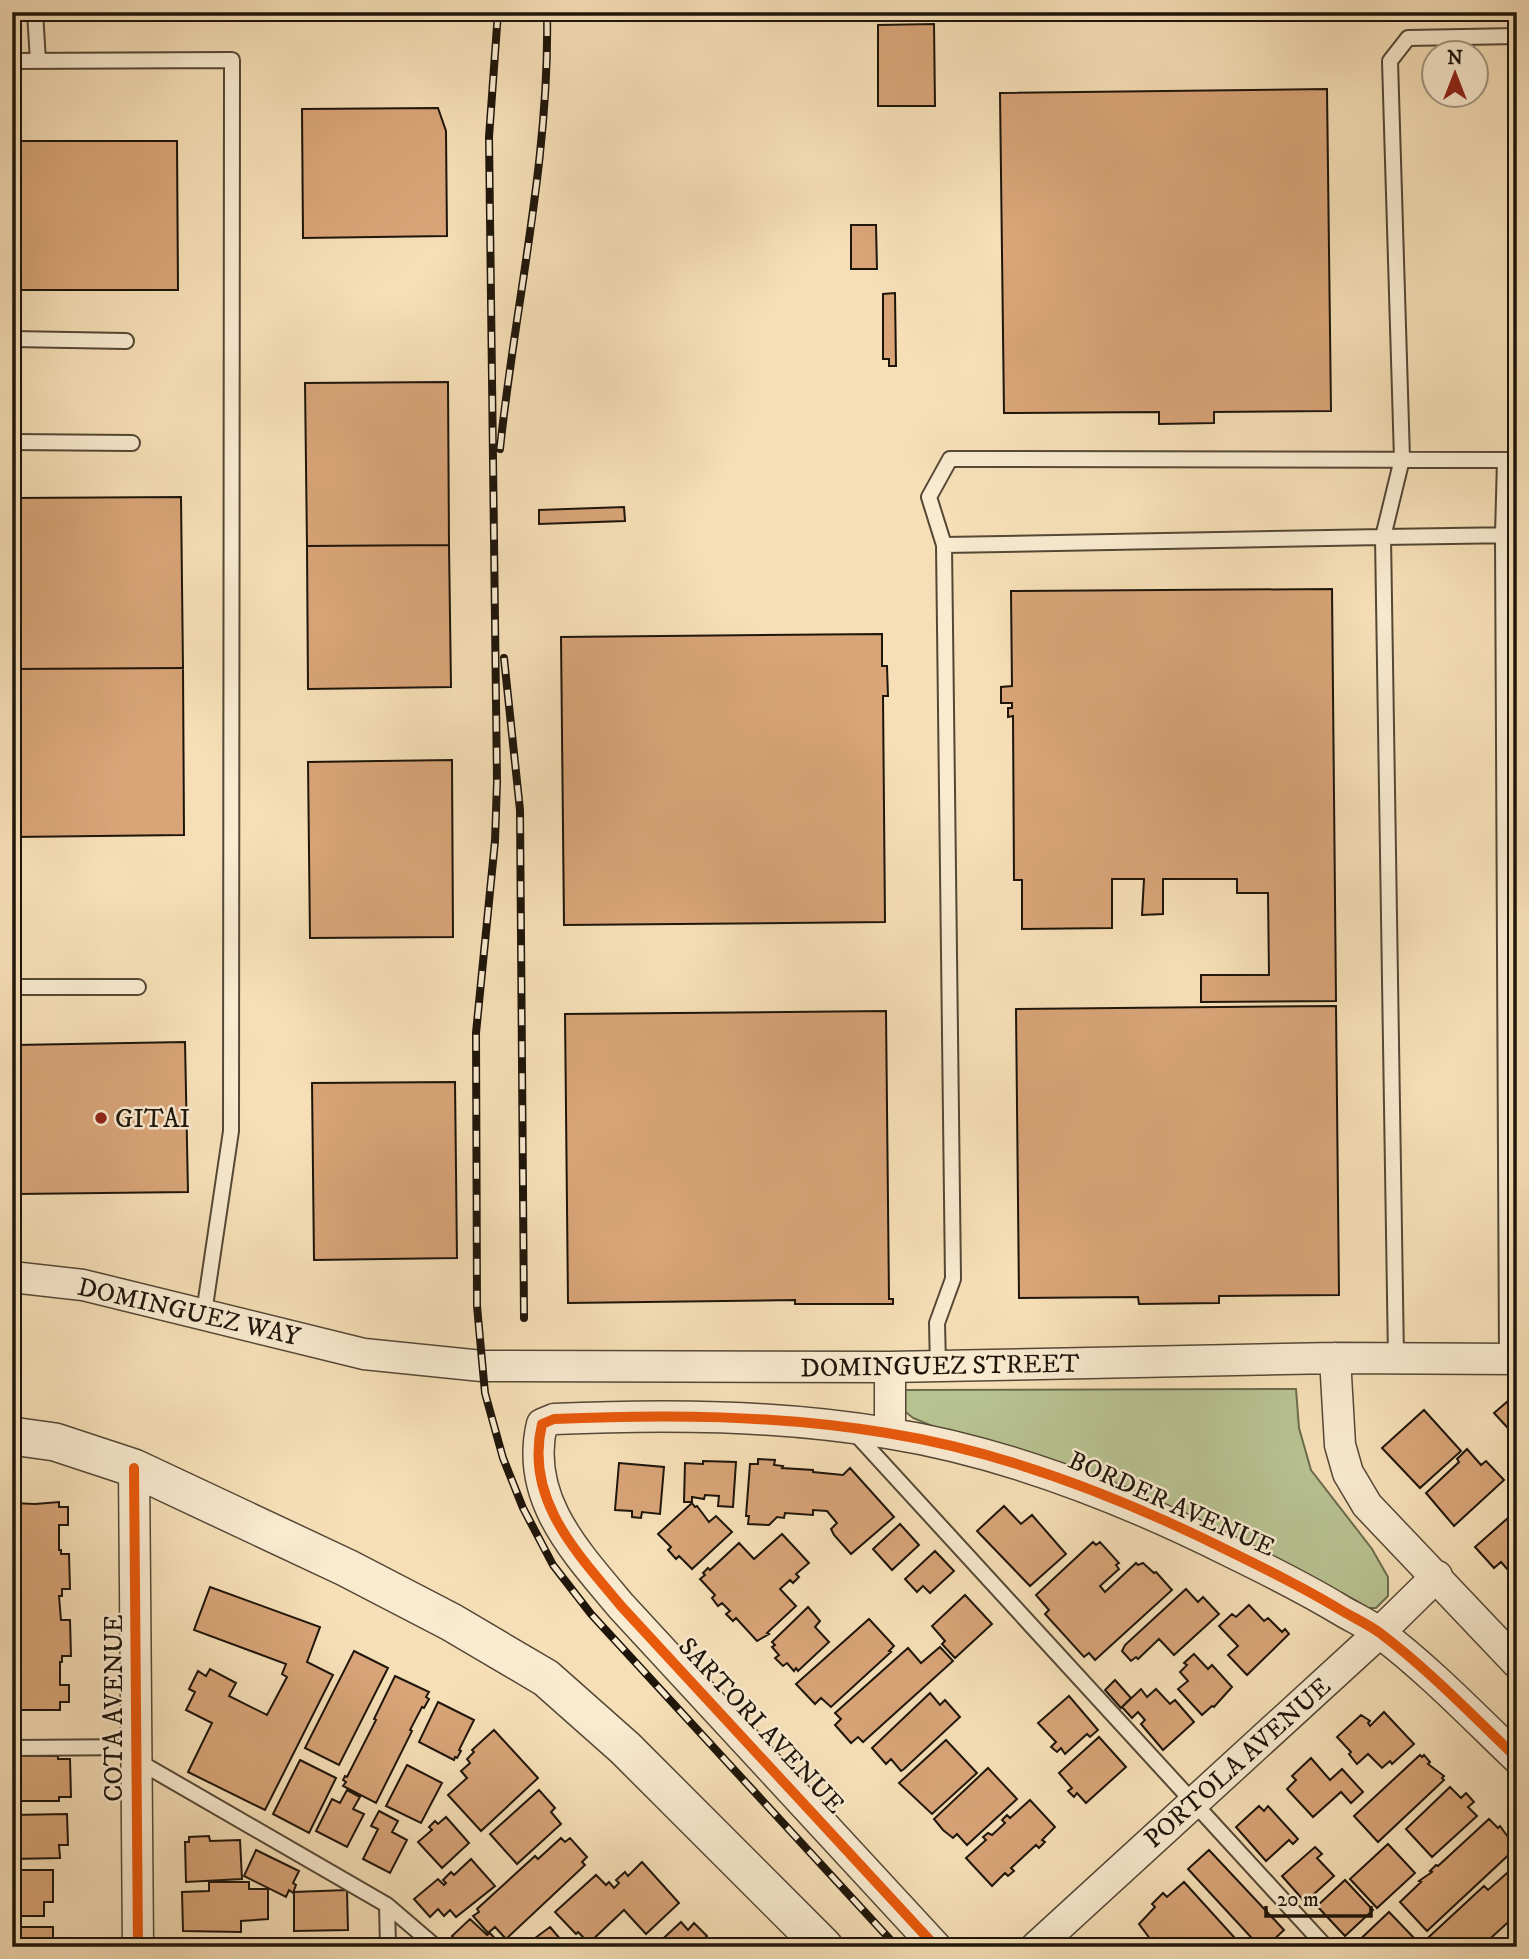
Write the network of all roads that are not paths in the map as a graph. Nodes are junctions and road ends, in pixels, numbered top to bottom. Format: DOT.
graph roads {
  1 [pos="35,12"];
  2 [pos="1517,36"];
  3 [pos="12,61"];
  4 [pos="38,61"];
  5 [pos="12,340"];
  6 [pos="126,341"];
  7 [pos="12,442"];
  8 [pos="132,443"];
  9 [pos="1402,459"];
  10 [pos="1511,460"];
  11 [pos="1510,535"];
  12 [pos="1383,537"];
  13 [pos="944,545"];
  14 [pos="12,987"];
  15 [pos="138,988"];
  16 [pos="12,1277"];
  17 [pos="204,1313"];
  18 [pos="364,1354"];
  19 [pos="1335,1358"];
  20 [pos="1396,1359"];
  21 [pos="1512,1359"];
  22 [pos="938,1366"];
  23 [pos="890,1367"];
  24 [pos="850,1428"];
  25 [pos="890,1433"];
  26 [pos="12,1436"];
  27 [pos="134,1468"];
  28 [pos="560,1530"];
  29 [pos="1437,1576"];
  30 [pos="1379,1633"];
  31 [pos="1517,1663"];
  32 [pos="12,1748"];
  33 [pos="136,1753"];
  34 [pos="1517,1758"];
  35 [pos="1194,1802"];
  36 [pos="387,1905"];
  37 [pos="138,1947"];
  38 [pos="388,1947"];
  39 [pos="436,1947"];
  40 [pos="824,1947"];
  41 [pos="936,1947"];
  42 [pos="1036,1947"];
  43 [pos="1326,1947"];
  1 -- 4 [label="lane"];
  2 -- 9 [label="lane"];
  3 -- 4 [label="lane"];
  4 -- 17 [label="lane"];
  5 -- 6 [label="lane"];
  7 -- 8 [label="lane"];
  9 -- 10 [label="lane"];
  9 -- 12 [label="lane"];
  9 -- 13 [label="lane"];
  10 -- 11 [label="lane"];
  11 -- 12 [label="lane"];
  11 -- 21 [label="lane"];
  12 -- 13 [label="lane"];
  12 -- 20 [label="lane"];
  13 -- 22 [label="lane"];
  14 -- 15 [label="lane"];
  16 -- 17 [label="street, DOMINGUEZ WAY"];
  17 -- 18 [label="street, DOMINGUEZ WAY"];
  18 -- 23 [label="street, DOMINGUEZ STREET"];
  19 -- 20 [label="street, DOMINGUEZ STREET"];
  19 -- 22 [label="street, DOMINGUEZ STREET"];
  19 -- 29 [label="street"];
  20 -- 21 [label="street, DOMINGUEZ STREET"];
  22 -- 23 [label="street, DOMINGUEZ STREET"];
  23 -- 25 [label="street"];
  24 -- 25 [label="street, BORDER AVENUE"];
  24 -- 28 [label="street, BORDER AVENUE"];
  24 -- 35 [label="lane"];
  25 -- 30 [label="street, BORDER AVENUE"];
  26 -- 27 [label="street"];
  27 -- 33 [label="street, COTA AVENUE"];
  27 -- 40 [label="street"];
  28 -- 41 [label="street, SARTORI AVENUE"];
  29 -- 30 [label="street, PORTOLA AVENUE"];
  29 -- 31 [label="street"];
  30 -- 34 [label="street, BORDER AVENUE"];
  30 -- 35 [label="street, PORTOLA AVENUE"];
  32 -- 33 [label="lane"];
  33 -- 36 [label="lane"];
  33 -- 37 [label="street, COTA AVENUE"];
  35 -- 42 [label="street, PORTOLA AVENUE"];
  35 -- 43 [label="lane"];
  36 -- 38 [label="lane"];
  36 -- 39 [label="lane"];
}
